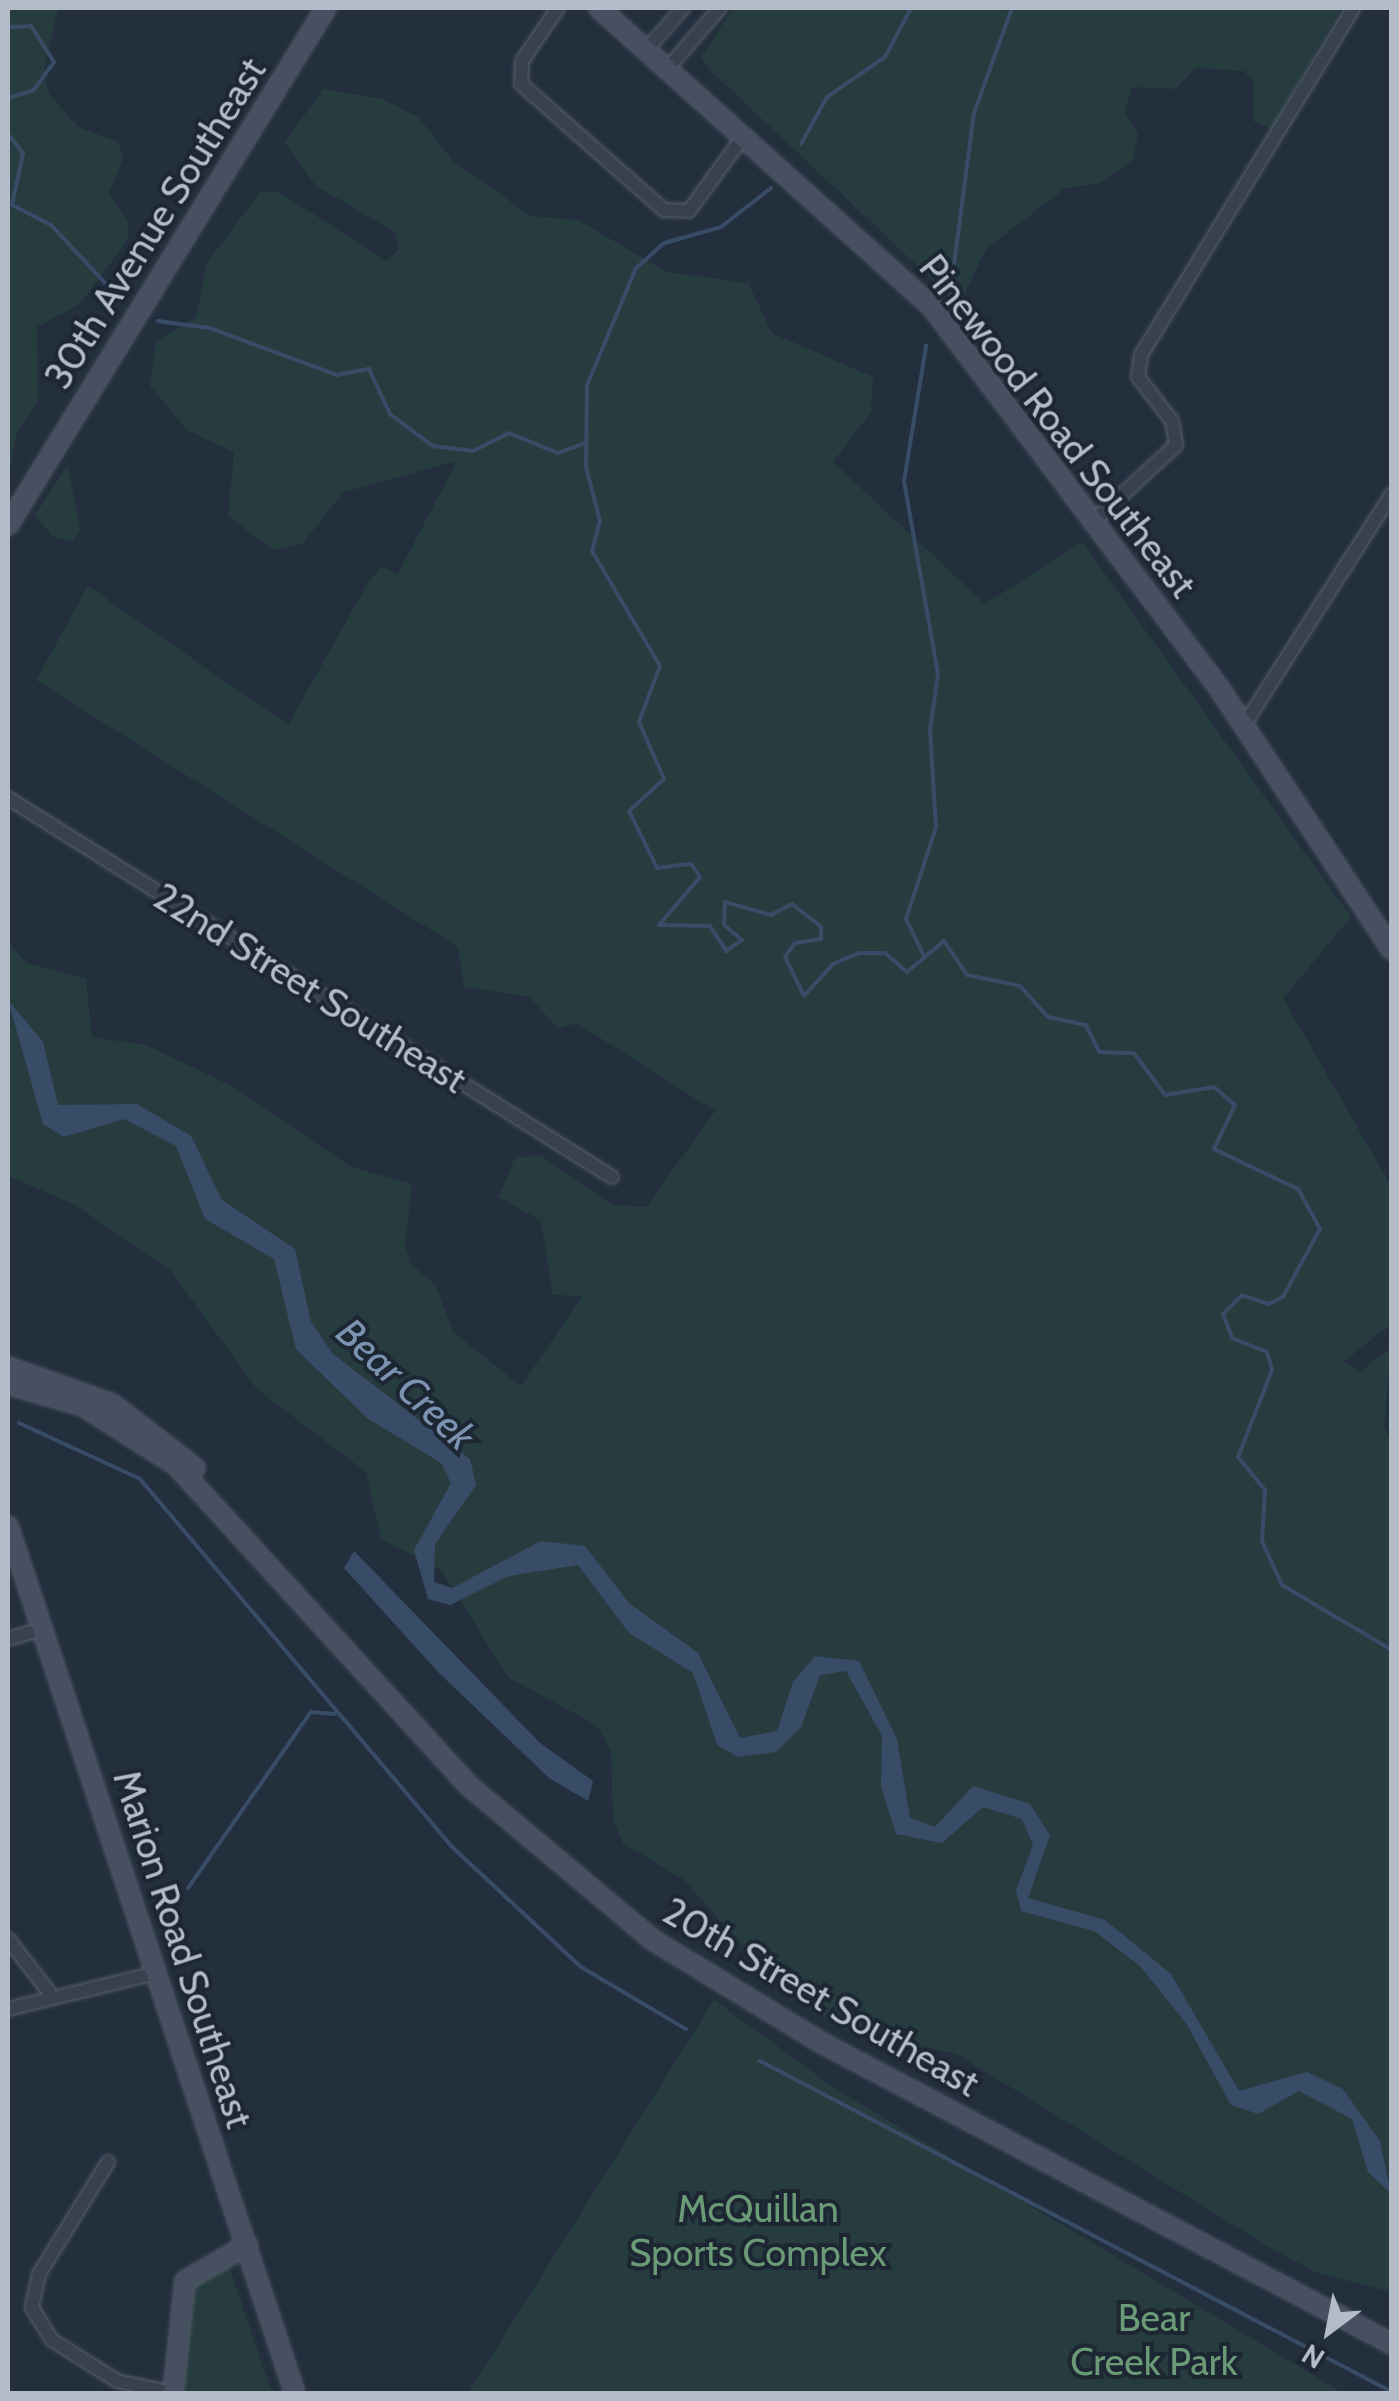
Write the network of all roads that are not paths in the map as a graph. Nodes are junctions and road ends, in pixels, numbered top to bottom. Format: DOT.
graph roads {
  1 [pos="326,8"];
  2 [pos="558,8"];
  3 [pos="599,8"];
  4 [pos="683,8"];
  5 [pos="720,8"];
  6 [pos="1354,8"];
  7 [pos="647,49"];
  8 [pos="669,68"];
  9 [pos="746,134"];
  10 [pos="1392,494"];
  11 [pos="1096,520"];
  12 [pos="8,525"];
  13 [pos="1244,725"];
  14 [pos="8,798"];
  15 [pos="1392,950"];
  16 [pos="612,1177"];
  17 [pos="8,1366"];
  18 [pos="12,1387"];
  19 [pos="8,1526"];
  20 [pos="300,1597"];
  21 [pos="42,1628"];
  22 [pos="8,1640"];
  23 [pos="8,1939"];
  24 [pos="156,1973"];
  25 [pos="49,1992"];
  26 [pos="8,2009"];
  27 [pos="108,2162"];
  28 [pos="246,2245"];
  29 [pos="1392,2344"];
  30 [pos="173,2393"];
  31 [pos="295,2394"];
  1 -- 12 [label="street, 30th Avenue Southeast"];
  2 -- 9 [label="street"];
  3 -- 7 [label="street, Pinewood Road Southeast"];
  4 -- 7 [label="street"];
  5 -- 8 [label="street"];
  6 -- 11 [label="street"];
  7 -- 8 [label="street, Pinewood Road Southeast"];
  8 -- 9 [label="street, Pinewood Road Southeast"];
  9 -- 11 [label="street, Pinewood Road Southeast"];
  10 -- 13 [label="street"];
  11 -- 13 [label="street, Pinewood Road Southeast"];
  13 -- 15 [label="street, Pinewood Road Southeast"];
  14 -- 16 [label="street, 22nd Street Southeast"];
  17 -- 20 [label="street, 20th Street Southeast"];
  18 -- 20 [label="street, 20th Street Southeast"];
  19 -- 21 [label="street, Marion Road Southeast"];
  20 -- 29 [label="street, 20th Street Southeast"];
  21 -- 22 [label="street"];
  21 -- 24 [label="street, Marion Road Southeast"];
  23 -- 25 [label="street"];
  24 -- 25 [label="street"];
  24 -- 28 [label="street, Marion Road Southeast"];
  25 -- 26 [label="street"];
  27 -- 30 [label="street"];
  28 -- 30 [label="street"];
  28 -- 31 [label="street, Marion Road Southeast"];
}
